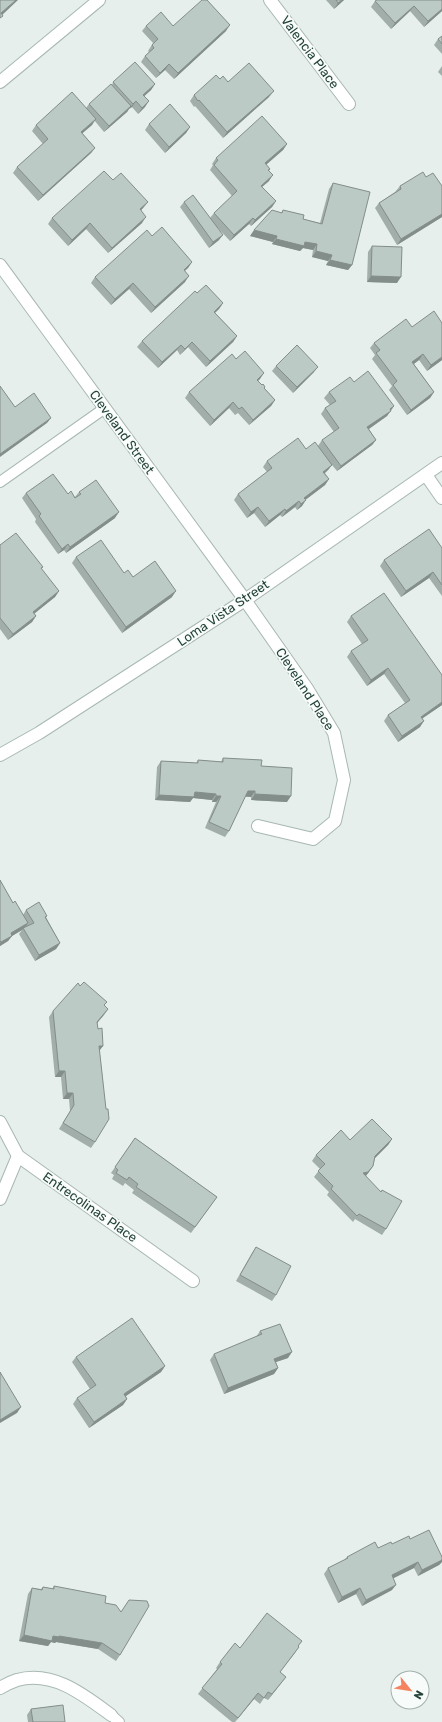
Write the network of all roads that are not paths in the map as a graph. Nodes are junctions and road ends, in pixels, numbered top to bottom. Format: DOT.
graph roads {
  1 [pos="99,0"];
  2 [pos="270,0"];
  3 [pos="0,82"];
  4 [pos="349,104"];
  5 [pos="0,265"];
  6 [pos="105,408"];
  7 [pos="442,463"];
  8 [pos="426,475"];
  9 [pos="0,482"];
  10 [pos="442,498"];
  11 [pos="245,600"];
  12 [pos="0,755"];
  13 [pos="258,826"];
  14 [pos="0,1122"];
  15 [pos="18,1156"];
  16 [pos="0,1199"];
  17 [pos="193,1281"];
  18 [pos="0,1688"];
  19 [pos="115,1718"];
  1 -- 3 [label="street"];
  2 -- 4 [label="street, Valencia Place"];
  5 -- 6 [label="street, Cleveland Street"];
  6 -- 9 [label="lane"];
  6 -- 11 [label="street, Cleveland Street"];
  7 -- 8 [label="street, Loma Vista Street"];
  8 -- 10 [label="street"];
  8 -- 11 [label="street, Loma Vista Street"];
  11 -- 12 [label="street, Loma Vista Street"];
  11 -- 13 [label="street, Cleveland Place"];
  14 -- 15 [label="street, Entrecolinas Place"];
  15 -- 16 [label="street"];
  15 -- 17 [label="street, Entrecolinas Place"];
  18 -- 19 [label="street"];
}
